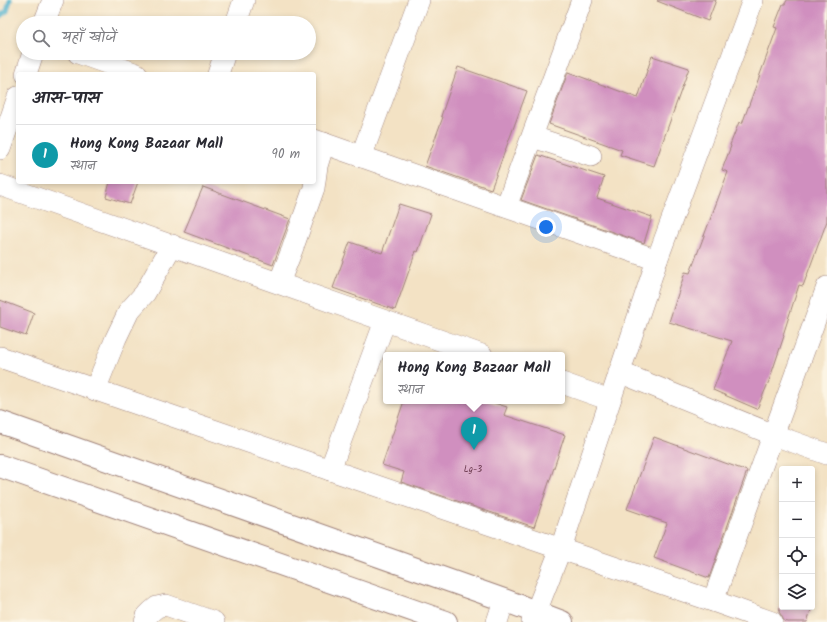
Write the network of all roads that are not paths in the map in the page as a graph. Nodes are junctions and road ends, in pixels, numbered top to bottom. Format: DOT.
graph roads {
  1 [pos="53,0"];
  2 [pos="244,0"];
  3 [pos="419,0"];
  4 [pos="582,0"];
  5 [pos="753,0"];
  6 [pos="47,16"];
  7 [pos="238,16"];
  8 [pos="31,60"];
  9 [pos="98,60"];
  10 [pos="223,60"];
  11 [pos="27,72"];
  12 [pos="131,72"];
  13 [pos="219,72"];
  14 [pos="16,104"];
  15 [pos="533,137"];
  16 [pos="319,142"];
  17 [pos="0,149"];
  18 [pos="592,156"];
  19 [pos="361,157"];
  20 [pos="316,173"];
  21 [pos="315,184"];
  22 [pos="0,185"];
  23 [pos="506,206"];
  24 [pos="172,245"];
  25 [pos="657,260"];
  26 [pos="279,283"];
  27 [pos="827,287"];
  28 [pos="385,321"];
  29 [pos="473,352"];
  30 [pos="0,357"];
  31 [pos="619,372"];
  32 [pos="565,384"];
  33 [pos="96,390"];
  34 [pos="610,400"];
  35 [pos="0,422"];
  36 [pos="774,435"];
  37 [pos="827,454"];
  38 [pos="0,466"];
  39 [pos="330,470"];
  40 [pos="561,548"];
  41 [pos="504,600"];
  42 [pos="713,601"];
  43 [pos="534,617"];
  44 [pos="145,622"];
  45 [pos="214,622"];
  46 [pos="446,622"];
  47 [pos="497,622"];
  48 [pos="562,622"];
  49 [pos="772,622"];
  1 -- 6 [label="street"];
  2 -- 7 [label="street"];
  3 -- 19 [label="street"];
  4 -- 15 [label="street"];
  5 -- 25 [label="street"];
  8 -- 11 [label="street"];
  9 -- 12 [label="street"];
  10 -- 13 [label="street"];
  14 -- 17 [label="street"];
  15 -- 18 [label="street"];
  15 -- 23 [label="street"];
  16 -- 19 [label="street"];
  16 -- 20 [label="street"];
  19 -- 23 [label="street"];
  21 -- 26 [label="street"];
  22 -- 24 [label="street"];
  23 -- 25 [label="street"];
  24 -- 26 [label="street"];
  24 -- 33 [label="street"];
  25 -- 31 [label="street"];
  26 -- 28 [label="street"];
  27 -- 36 [label="street"];
  28 -- 29 [label="street"];
  28 -- 39 [label="street"];
  30 -- 33 [label="street"];
  31 -- 34 [label="street"];
  31 -- 36 [label="street"];
  32 -- 34 [label="street"];
  33 -- 39 [label="street"];
  34 -- 40 [label="street"];
  35 -- 41 [label="main road"];
  36 -- 37 [label="street"];
  36 -- 42 [label="street"];
  38 -- 46 [label="main road"];
  39 -- 40 [label="street"];
  40 -- 42 [label="street"];
  40 -- 43 [label="street"];
  41 -- 43 [label="main road"];
  41 -- 47 [label="street"];
  42 -- 49 [label="street"];
  43 -- 48 [label="main road"];
  44 -- 45 [label="street"];
}
